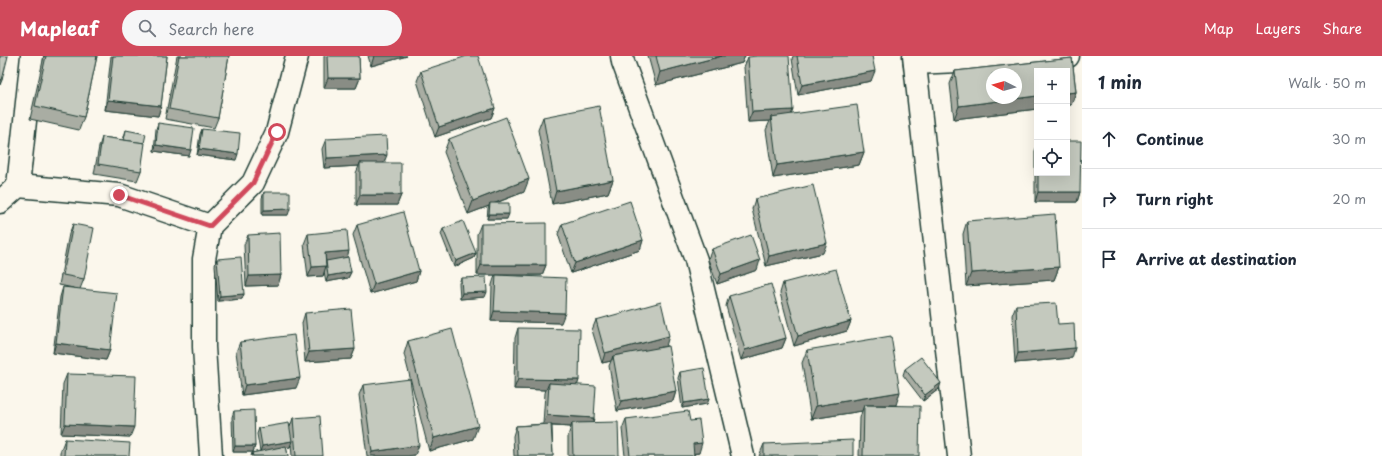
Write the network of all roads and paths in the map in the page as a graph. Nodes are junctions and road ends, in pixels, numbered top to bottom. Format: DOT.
graph roads {
  1 [pos="32,56"];
  2 [pos="297,56"];
  3 [pos="622,56"];
  4 [pos="1068,56"];
  5 [pos="915,59"];
  6 [pos="18,186"];
  7 [pos="0,202"];
  8 [pos="210,226"];
  9 [pos="211,456"];
  10 [pos="743,456"];
  11 [pos="959,456"];
  1 -- 6 [label="street"];
  2 -- 8 [label="street"];
  3 -- 10 [label="street"];
  4 -- 5 [label="street"];
  5 -- 11 [label="street"];
  6 -- 7 [label="street"];
  6 -- 8 [label="street"];
  8 -- 9 [label="street"];
}
